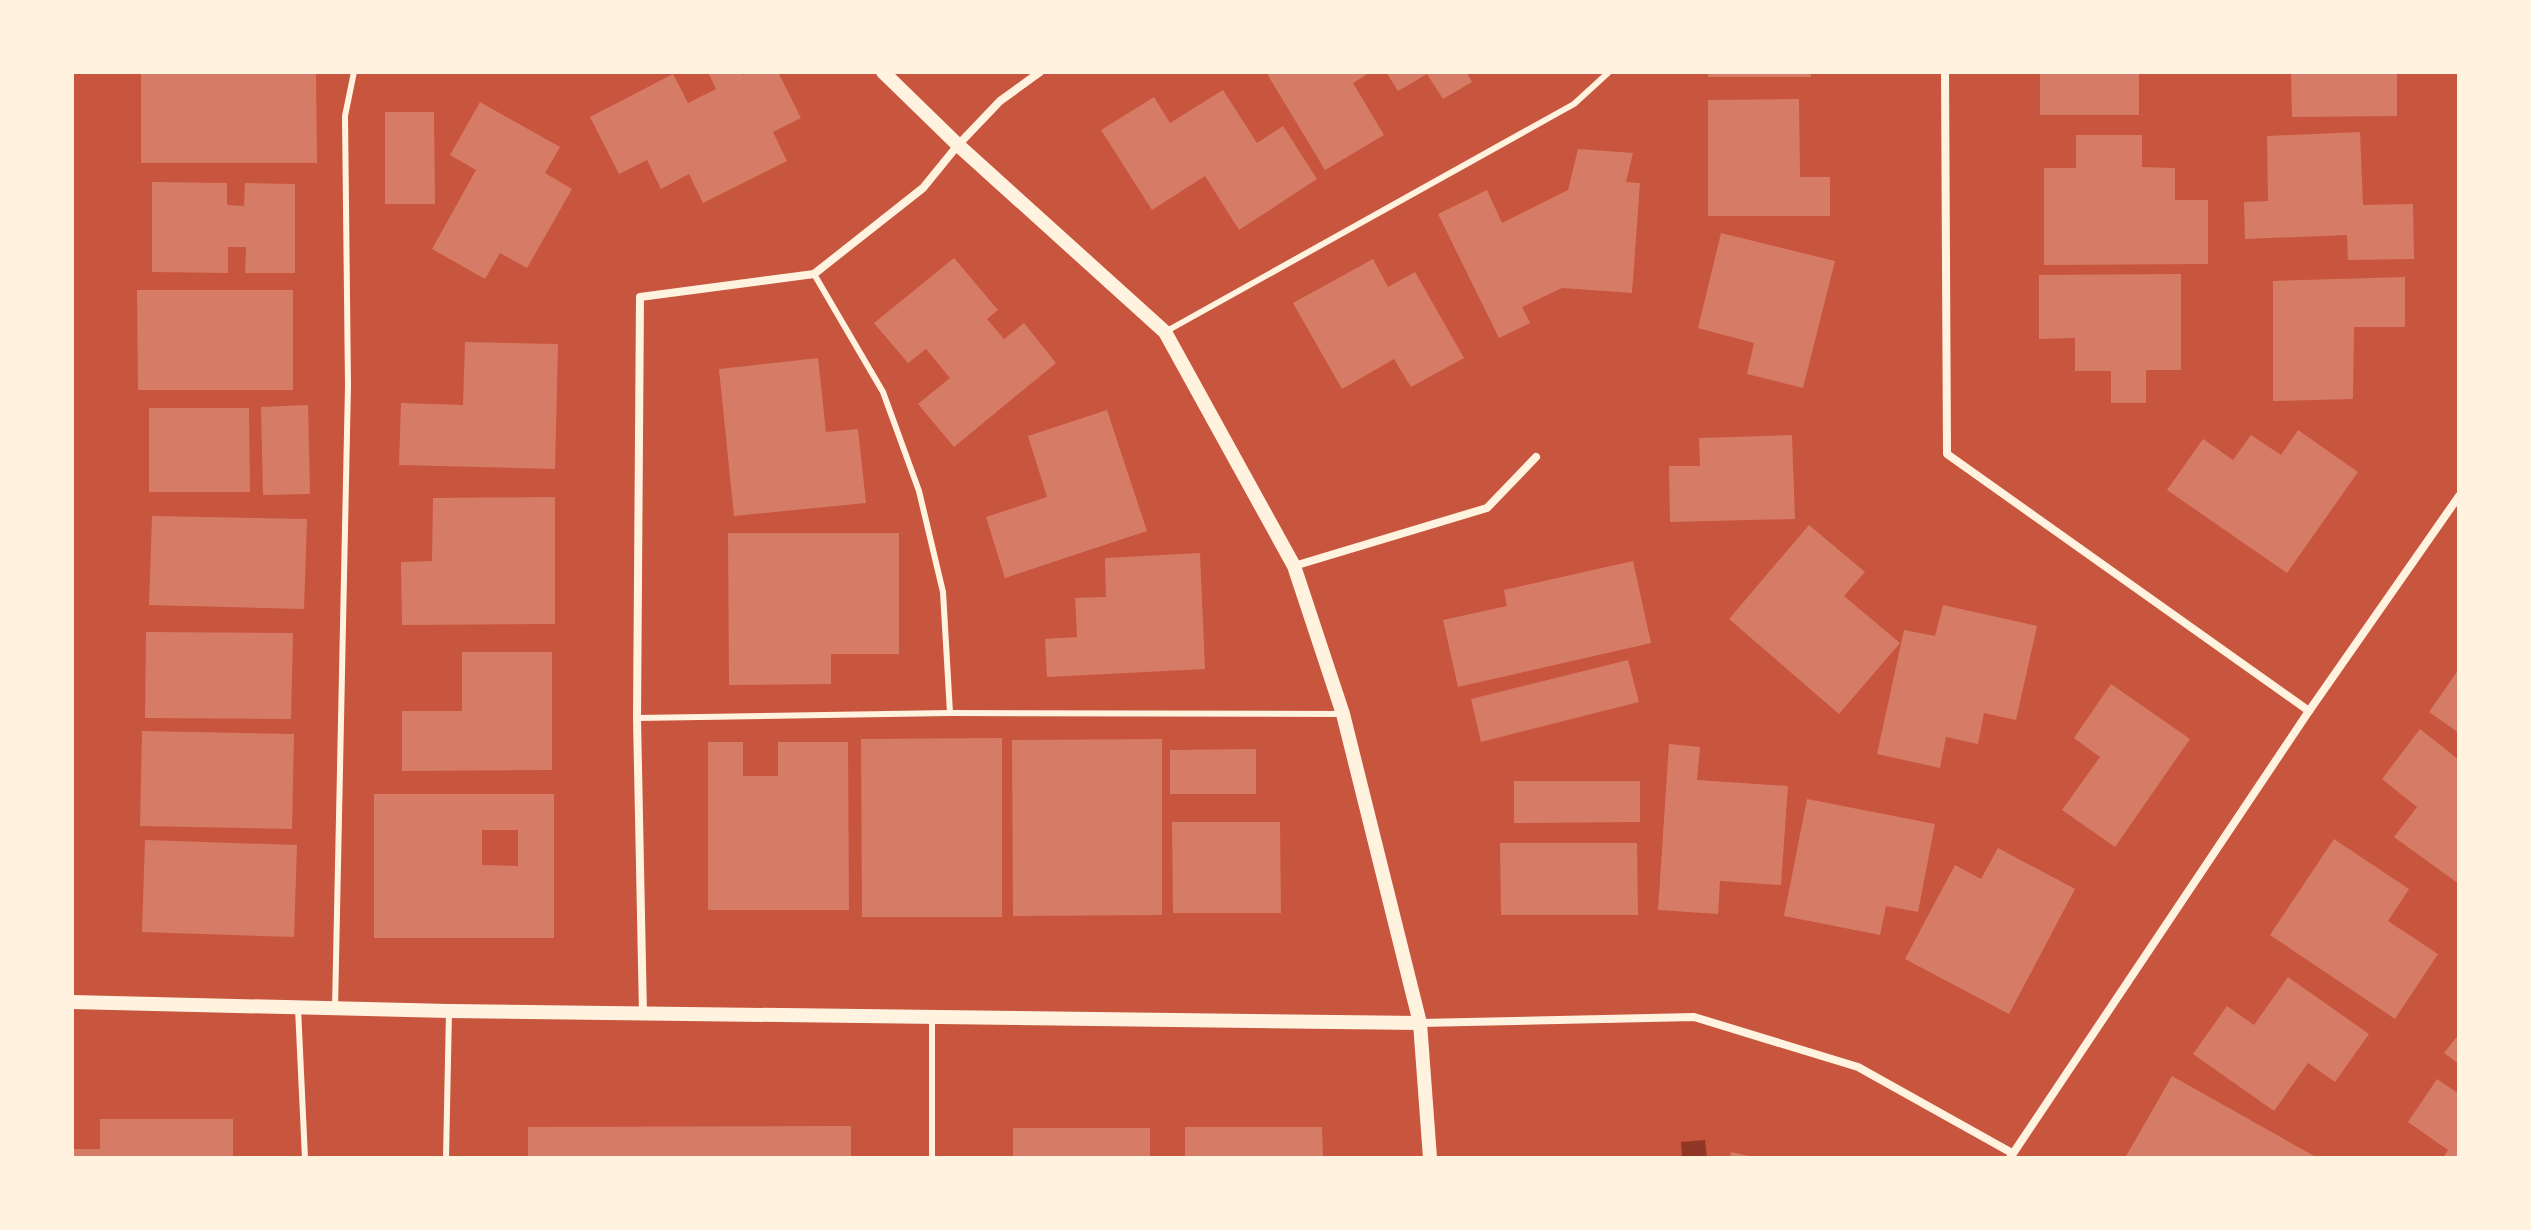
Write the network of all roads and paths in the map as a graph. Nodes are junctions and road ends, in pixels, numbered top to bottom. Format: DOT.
graph roads {
  1 [pos="354,72"];
  2 [pos="883,72"];
  3 [pos="1040,72"];
  4 [pos="1609,72"];
  5 [pos="1945,72"];
  6 [pos="958,145"];
  7 [pos="814,274"];
  8 [pos="1165,332"];
  9 [pos="1536,457"];
  10 [pos="2459,496"];
  11 [pos="1294,566"];
  12 [pos="2309,711"];
  13 [pos="950,713"];
  14 [pos="1343,714"];
  15 [pos="637,718"];
  16 [pos="72,1002"];
  17 [pos="298,1008"];
  18 [pos="335,1009"];
  19 [pos="449,1011"];
  20 [pos="643,1014"];
  21 [pos="932,1017"];
  22 [pos="1420,1023"];
  23 [pos="2011,1155"];
  24 [pos="305,1158"];
  25 [pos="446,1158"];
  26 [pos="932,1158"];
  27 [pos="1430,1158"];
  1 -- 18 [label="lane"];
  2 -- 6 [label="street"];
  3 -- 6 [label="street"];
  4 -- 8 [label="lane"];
  5 -- 12 [label="street"];
  6 -- 7 [label="street"];
  6 -- 8 [label="street"];
  7 -- 13 [label="lane"];
  7 -- 15 [label="street"];
  8 -- 11 [label="street"];
  9 -- 11 [label="street"];
  10 -- 12 [label="street"];
  11 -- 14 [label="street"];
  12 -- 23 [label="street"];
  13 -- 14 [label="lane"];
  13 -- 15 [label="lane"];
  14 -- 22 [label="street"];
  15 -- 20 [label="street"];
  16 -- 17 [label="street"];
  17 -- 18 [label="street"];
  17 -- 24 [label="lane"];
  18 -- 19 [label="street"];
  19 -- 20 [label="street"];
  19 -- 25 [label="lane"];
  20 -- 21 [label="street"];
  21 -- 22 [label="street"];
  21 -- 26 [label="lane"];
  22 -- 23 [label="street"];
  22 -- 27 [label="street"];
}
